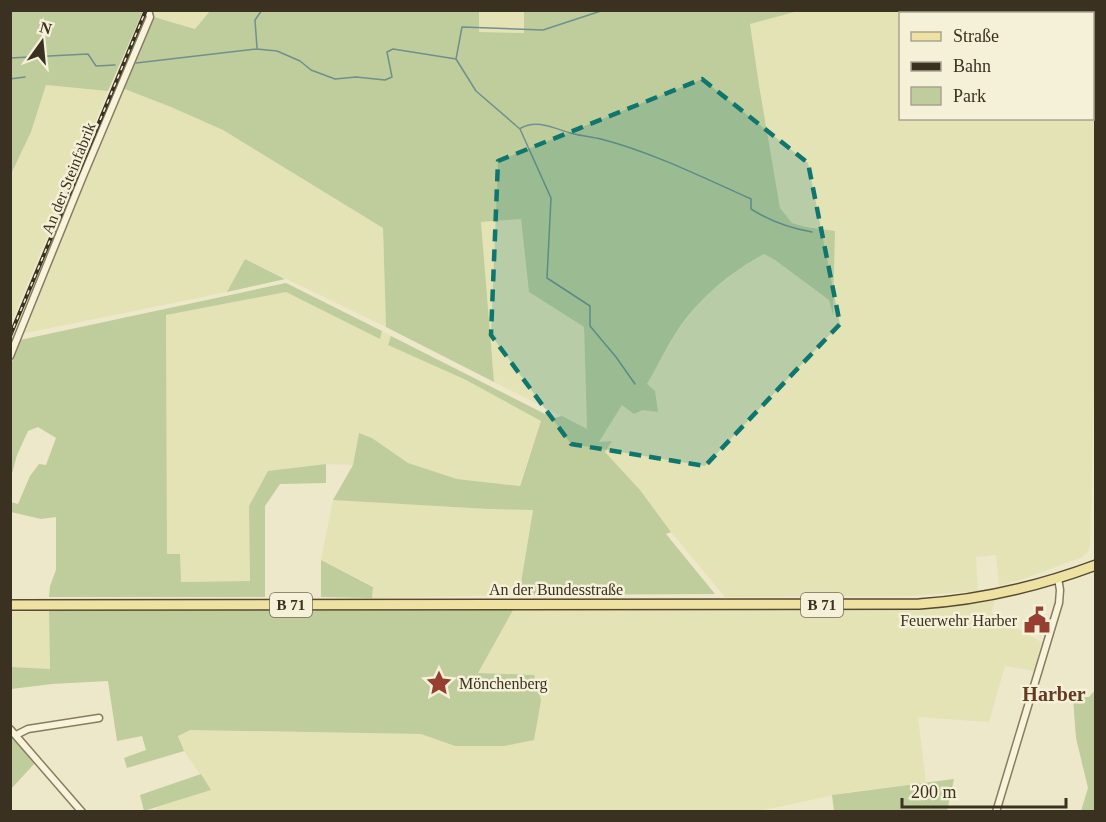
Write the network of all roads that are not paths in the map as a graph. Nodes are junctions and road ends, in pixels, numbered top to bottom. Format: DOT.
graph roads {
  1 [pos="148,10"];
  2 [pos="10,356"];
  3 [pos="1095,565"];
  4 [pos="1058,578"];
  5 [pos="10,605"];
  6 [pos="99,718"];
  7 [pos="13,732"];
  8 [pos="82,812"];
  9 [pos="996,812"];
  1 -- 2 [label="street, An der Steinfabrik"];
  3 -- 4 [label="main road, An der Bundesstraße / B 71"];
  4 -- 5 [label="main road, An der Bundesstraße / B 71"];
  4 -- 9 [label="street"];
  6 -- 7 [label="street"];
  7 -- 8 [label="street"];
}
